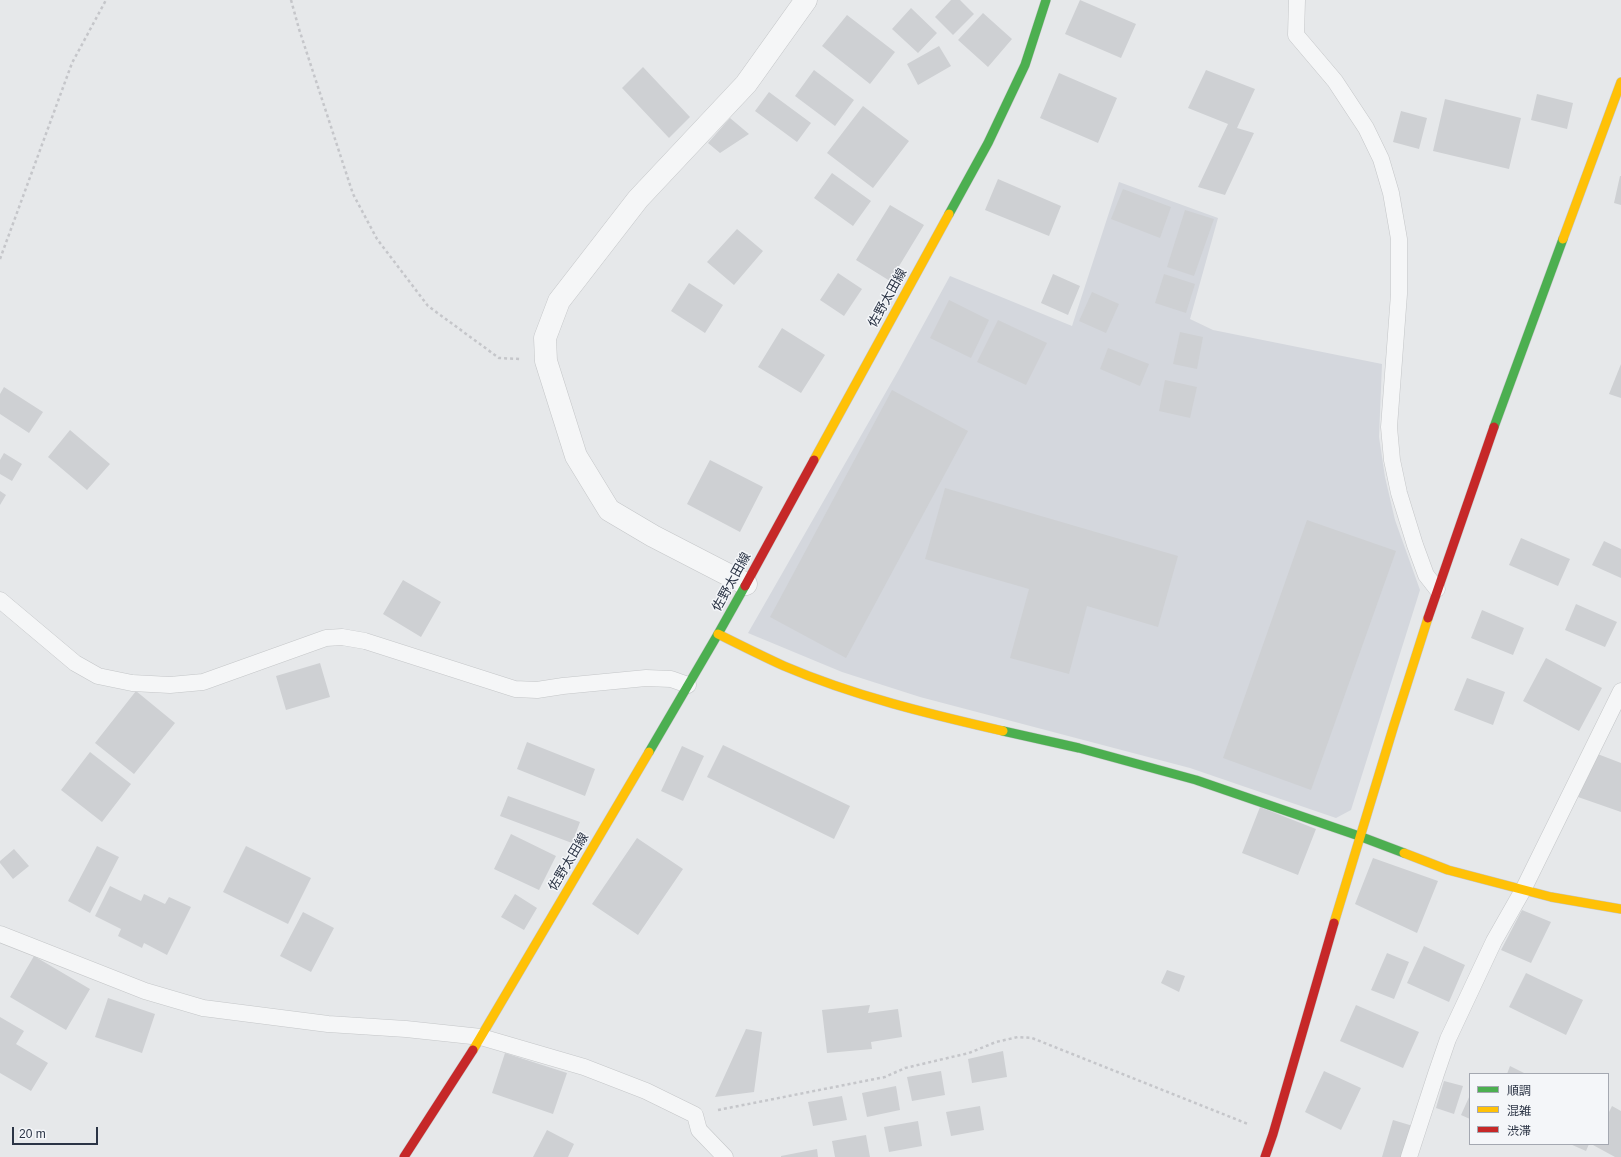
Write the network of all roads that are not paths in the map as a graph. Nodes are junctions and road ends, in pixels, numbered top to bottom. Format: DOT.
graph roads {
  1 [pos="806,0"];
  2 [pos="1046,0"];
  3 [pos="1297,0"];
  4 [pos="1621,82"];
  5 [pos="746,584"];
  6 [pos="1437,590"];
  7 [pos="0,600"];
  8 [pos="718,634"];
  9 [pos="688,685"];
  10 [pos="1621,691"];
  11 [pos="1359,836"];
  12 [pos="1523,890"];
  13 [pos="1621,909"];
  14 [pos="0,934"];
  15 [pos="481,1037"];
  16 [pos="404,1157"];
  17 [pos="725,1157"];
  18 [pos="1265,1157"];
  19 [pos="1410,1157"];
  1 -- 5 [label="street"];
  2 -- 5 [label="street, 佐野太田線"];
  3 -- 6 [label="lane"];
  4 -- 6 [label="street"];
  5 -- 8 [label="street, 佐野太田線"];
  6 -- 11 [label="street"];
  7 -- 9 [label="lane"];
  8 -- 9 [label="street, 佐野太田線"];
  8 -- 11 [label="street"];
  9 -- 15 [label="street, 佐野太田線"];
  10 -- 12 [label="lane"];
  11 -- 12 [label="street"];
  11 -- 18 [label="street"];
  12 -- 13 [label="street"];
  12 -- 19 [label="lane"];
  14 -- 15 [label="lane"];
  15 -- 16 [label="street, 佐野太田線"];
  15 -- 17 [label="lane"];
}
